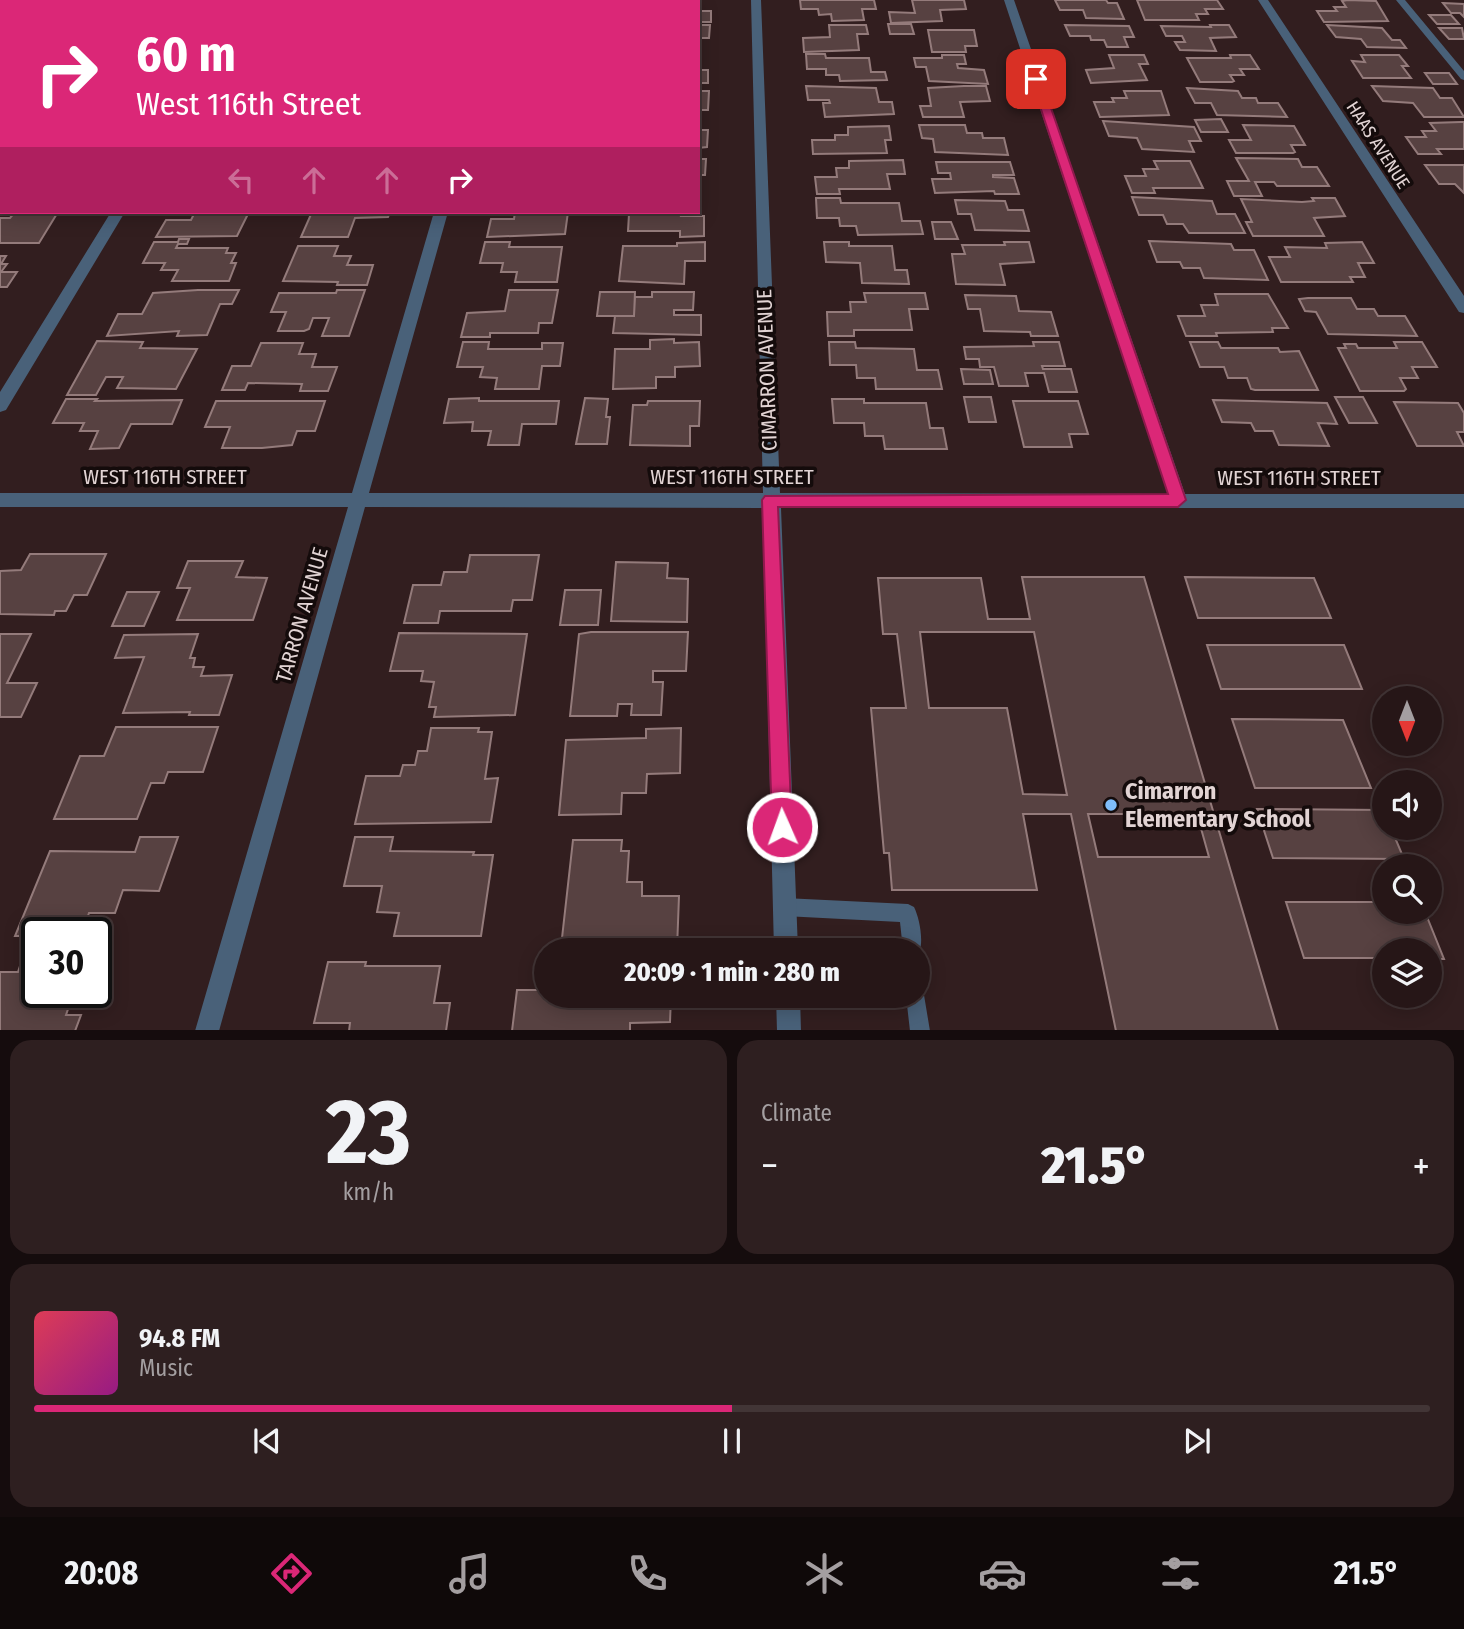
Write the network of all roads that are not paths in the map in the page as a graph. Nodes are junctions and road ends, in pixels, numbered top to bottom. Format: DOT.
graph roads {
  1 [pos="756,0"];
  2 [pos="1009,0"];
  3 [pos="1263,0"];
  4 [pos="1400,0"];
  5 [pos="1464,77"];
  6 [pos="117,214"];
  7 [pos="441,214"];
  8 [pos="1464,308"];
  9 [pos="0,406"];
  10 [pos="359,499"];
  11 [pos="0,500"];
  12 [pos="770,500"];
  13 [pos="1178,500"];
  14 [pos="1464,501"];
  15 [pos="785,907"];
  16 [pos="786,938"];
  17 [pos="911,938"];
  18 [pos="788,1008"];
  19 [pos="917,1008"];
  20 [pos="207,1030"];
  21 [pos="789,1030"];
  22 [pos="920,1030"];
  1 -- 12 [label="street, CIMARRON AVENUE"];
  2 -- 13 [label="street"];
  3 -- 8 [label="street, HAAS AVENUE"];
  4 -- 5 [label="lane"];
  6 -- 9 [label="street"];
  7 -- 10 [label="street, TARRON AVENUE"];
  10 -- 11 [label="street, WEST 116TH STREET"];
  10 -- 12 [label="street, WEST 116TH STREET"];
  10 -- 20 [label="street, TARRON AVENUE"];
  12 -- 13 [label="street, WEST 116TH STREET"];
  12 -- 15 [label="street, CIMARRON AVENUE"];
  13 -- 14 [label="street, WEST 116TH STREET"];
  15 -- 16 [label="street, CIMARRON AVENUE"];
  15 -- 17 [label="lane"];
  18 -- 21 [label="street"];
  19 -- 22 [label="lane"];
}
